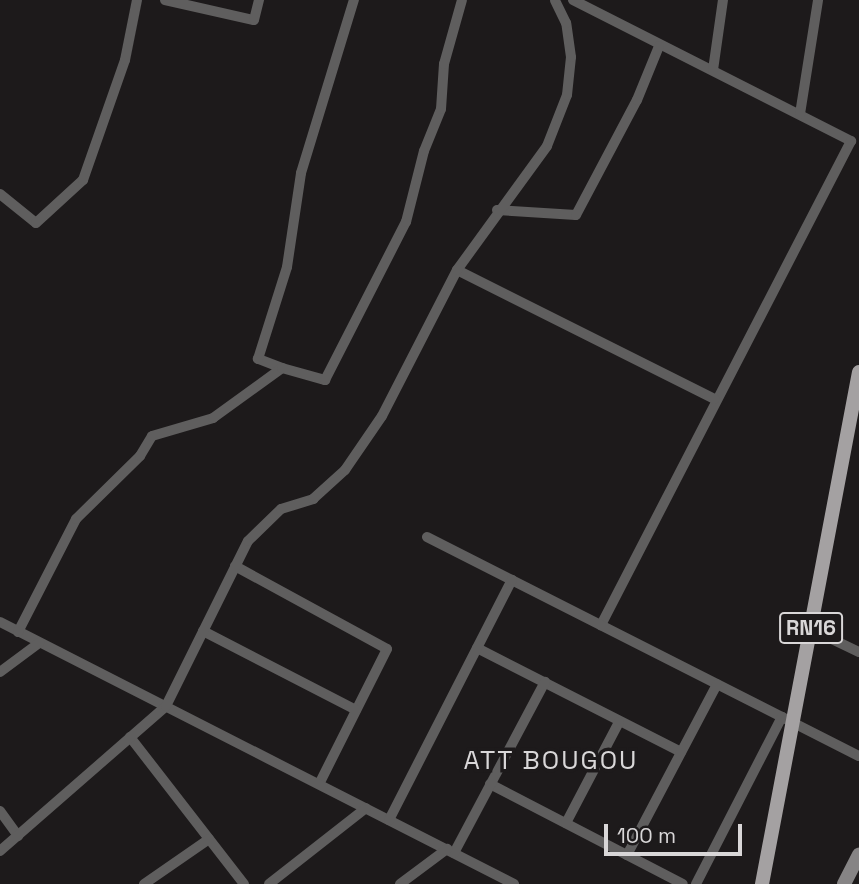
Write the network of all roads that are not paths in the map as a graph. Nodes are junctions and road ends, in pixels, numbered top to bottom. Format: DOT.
graph roads {
  1 [pos="137,0"];
  2 [pos="166,0"];
  3 [pos="259,0"];
  4 [pos="354,0"];
  5 [pos="462,0"];
  6 [pos="555,0"];
  7 [pos="573,0"];
  8 [pos="723,0"];
  9 [pos="818,0"];
  10 [pos="659,47"];
  11 [pos="713,70"];
  12 [pos="800,114"];
  13 [pos="0,194"];
  14 [pos="497,210"];
  15 [pos="457,270"];
  16 [pos="282,368"];
  17 [pos="859,372"];
  18 [pos="715,399"];
  19 [pos="427,537"];
  20 [pos="235,566"];
  21 [pos="512,580"];
  22 [pos="0,622"];
  23 [pos="601,625"];
  24 [pos="811,629"];
  25 [pos="203,631"];
  26 [pos="18,632"];
  27 [pos="39,643"];
  28 [pos="477,648"];
  29 [pos="859,652"];
  30 [pos="0,672"];
  31 [pos="545,682"];
  32 [pos="717,684"];
  33 [pos="166,706"];
  34 [pos="356,710"];
  35 [pos="788,720"];
  36 [pos="619,722"];
  37 [pos="130,737"];
  38 [pos="681,752"];
  39 [pos="859,756"];
  40 [pos="319,784"];
  41 [pos="490,784"];
  42 [pos="366,808"];
  43 [pos="0,811"];
  44 [pos="389,820"];
  45 [pos="566,823"];
  46 [pos="18,836"];
  47 [pos="209,839"];
  48 [pos="0,851"];
  49 [pos="450,851"];
  50 [pos="627,855"];
  51 [pos="859,855"];
  52 [pos="850,881"];
  53 [pos="144,884"];
  54 [pos="244,884"];
  55 [pos="270,884"];
  56 [pos="400,884"];
  57 [pos="514,884"];
  58 [pos="683,884"];
  59 [pos="696,884"];
  60 [pos="762,884"];
  1 -- 13 [label="street"];
  2 -- 3 [label="street"];
  4 -- 16 [label="street"];
  5 -- 16 [label="street"];
  6 -- 14 [label="street"];
  7 -- 10 [label="street"];
  8 -- 11 [label="street"];
  9 -- 12 [label="street"];
  10 -- 11 [label="street"];
  10 -- 14 [label="street"];
  11 -- 12 [label="street"];
  12 -- 18 [label="street"];
  14 -- 15 [label="street"];
  15 -- 18 [label="street"];
  15 -- 20 [label="street"];
  16 -- 26 [label="street"];
  17 -- 24 [label="main road, RN16"];
  18 -- 23 [label="street"];
  19 -- 21 [label="street"];
  20 -- 25 [label="street"];
  20 -- 34 [label="street"];
  21 -- 23 [label="street"];
  21 -- 28 [label="street"];
  22 -- 26 [label="street"];
  23 -- 32 [label="street"];
  24 -- 29 [label="street"];
  24 -- 35 [label="main road, RN16"];
  25 -- 33 [label="street"];
  25 -- 34 [label="street"];
  26 -- 27 [label="street"];
  27 -- 30 [label="street"];
  27 -- 33 [label="street"];
  28 -- 31 [label="street"];
  28 -- 44 [label="street"];
  31 -- 36 [label="street"];
  31 -- 41 [label="street"];
  32 -- 35 [label="street"];
  32 -- 38 [label="street"];
  33 -- 37 [label="street"];
  33 -- 40 [label="street"];
  34 -- 40 [label="street"];
  35 -- 39 [label="street"];
  35 -- 59 [label="street"];
  35 -- 60 [label="main road, RN16"];
  36 -- 38 [label="street"];
  36 -- 45 [label="street"];
  37 -- 46 [label="street"];
  37 -- 47 [label="street"];
  38 -- 50 [label="street"];
  40 -- 42 [label="street"];
  41 -- 45 [label="street"];
  41 -- 49 [label="street"];
  42 -- 44 [label="street"];
  42 -- 55 [label="street"];
  43 -- 46 [label="street"];
  44 -- 49 [label="street"];
  45 -- 50 [label="street"];
  46 -- 48 [label="street"];
  47 -- 53 [label="street"];
  47 -- 54 [label="street"];
  49 -- 56 [label="street"];
  49 -- 57 [label="street"];
  50 -- 58 [label="street"];
  51 -- 52 [label="street"];
}
